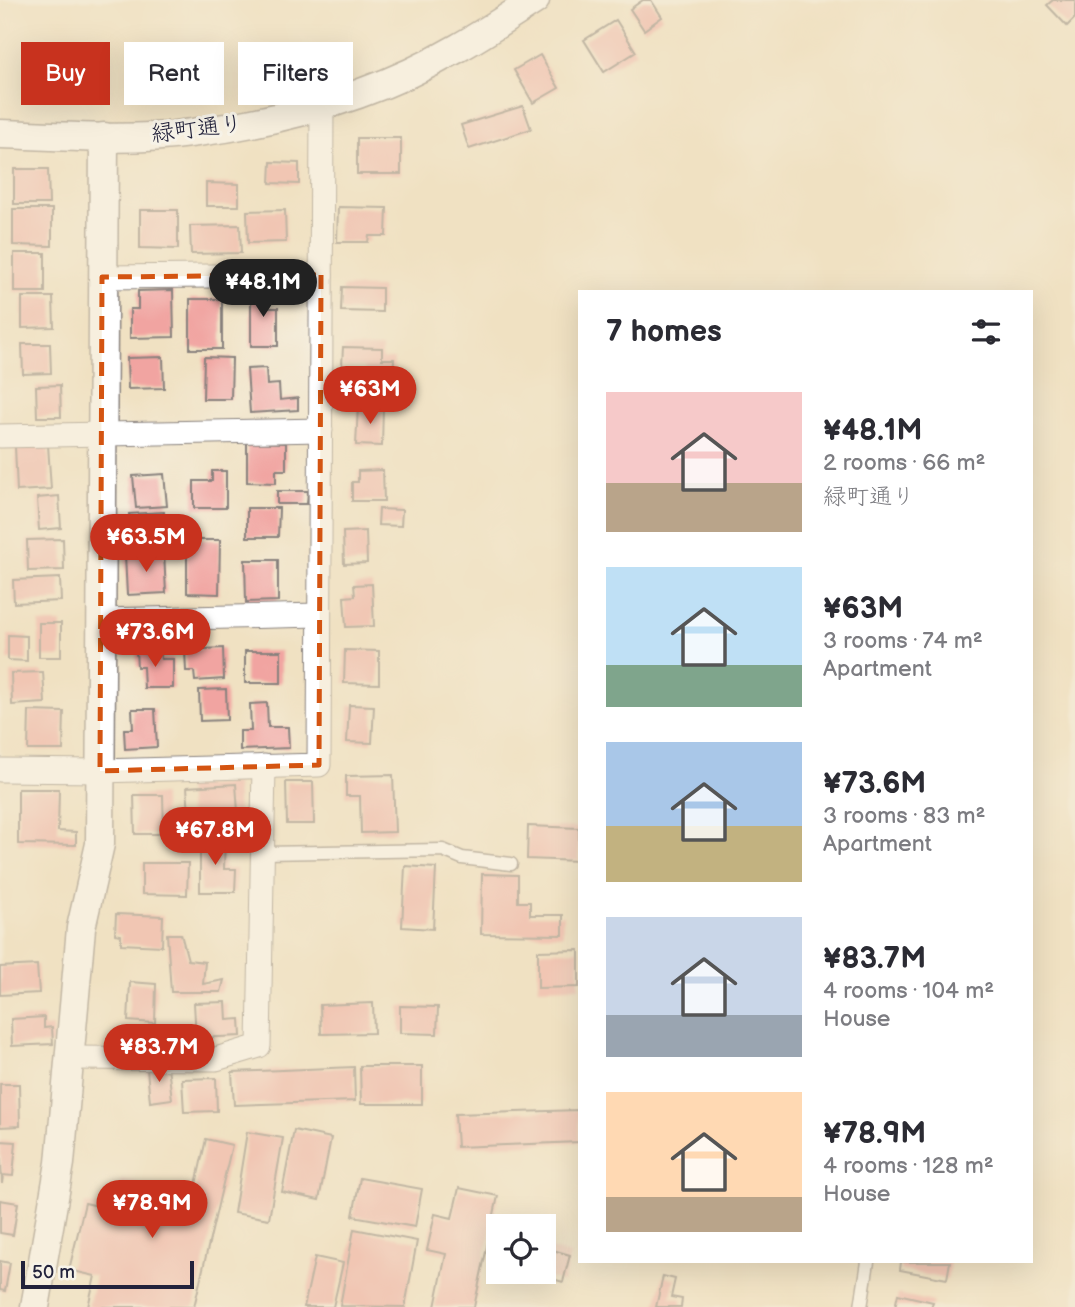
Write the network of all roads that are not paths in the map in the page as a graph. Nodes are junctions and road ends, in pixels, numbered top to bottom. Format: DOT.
graph roads {
  1 [pos="535,0"];
  2 [pos="322,106"];
  3 [pos="0,134"];
  4 [pos="104,137"];
  5 [pos="321,275"];
  6 [pos="102,277"];
  7 [pos="321,430"];
  8 [pos="100,433"];
  9 [pos="0,436"];
  10 [pos="318,615"];
  11 [pos="100,620"];
  12 [pos="264,766"];
  13 [pos="0,770"];
  14 [pos="100,771"];
  15 [pos="263,853"];
  16 [pos="511,864"];
  17 [pos="71,1058"];
  18 [pos="868,1263"];
  19 [pos="35,1307"];
  20 [pos="861,1307"];
  1 -- 2 [label="street, 緑町通り"];
  2 -- 4 [label="street, 緑町通り"];
  2 -- 5 [label="street"];
  3 -- 4 [label="street, 緑町通り"];
  4 -- 6 [label="street"];
  5 -- 6 [label="street"];
  5 -- 7 [label="street"];
  6 -- 8 [label="street"];
  7 -- 8 [label="street"];
  7 -- 10 [label="street"];
  8 -- 9 [label="street"];
  8 -- 11 [label="street"];
  10 -- 11 [label="street"];
  10 -- 12 [label="street"];
  11 -- 14 [label="street"];
  12 -- 14 [label="street"];
  12 -- 15 [label="street"];
  13 -- 14 [label="street"];
  14 -- 17 [label="street"];
  15 -- 16 [label="lane"];
  15 -- 17 [label="street"];
  17 -- 19 [label="street"];
  18 -- 20 [label="lane"];
}
